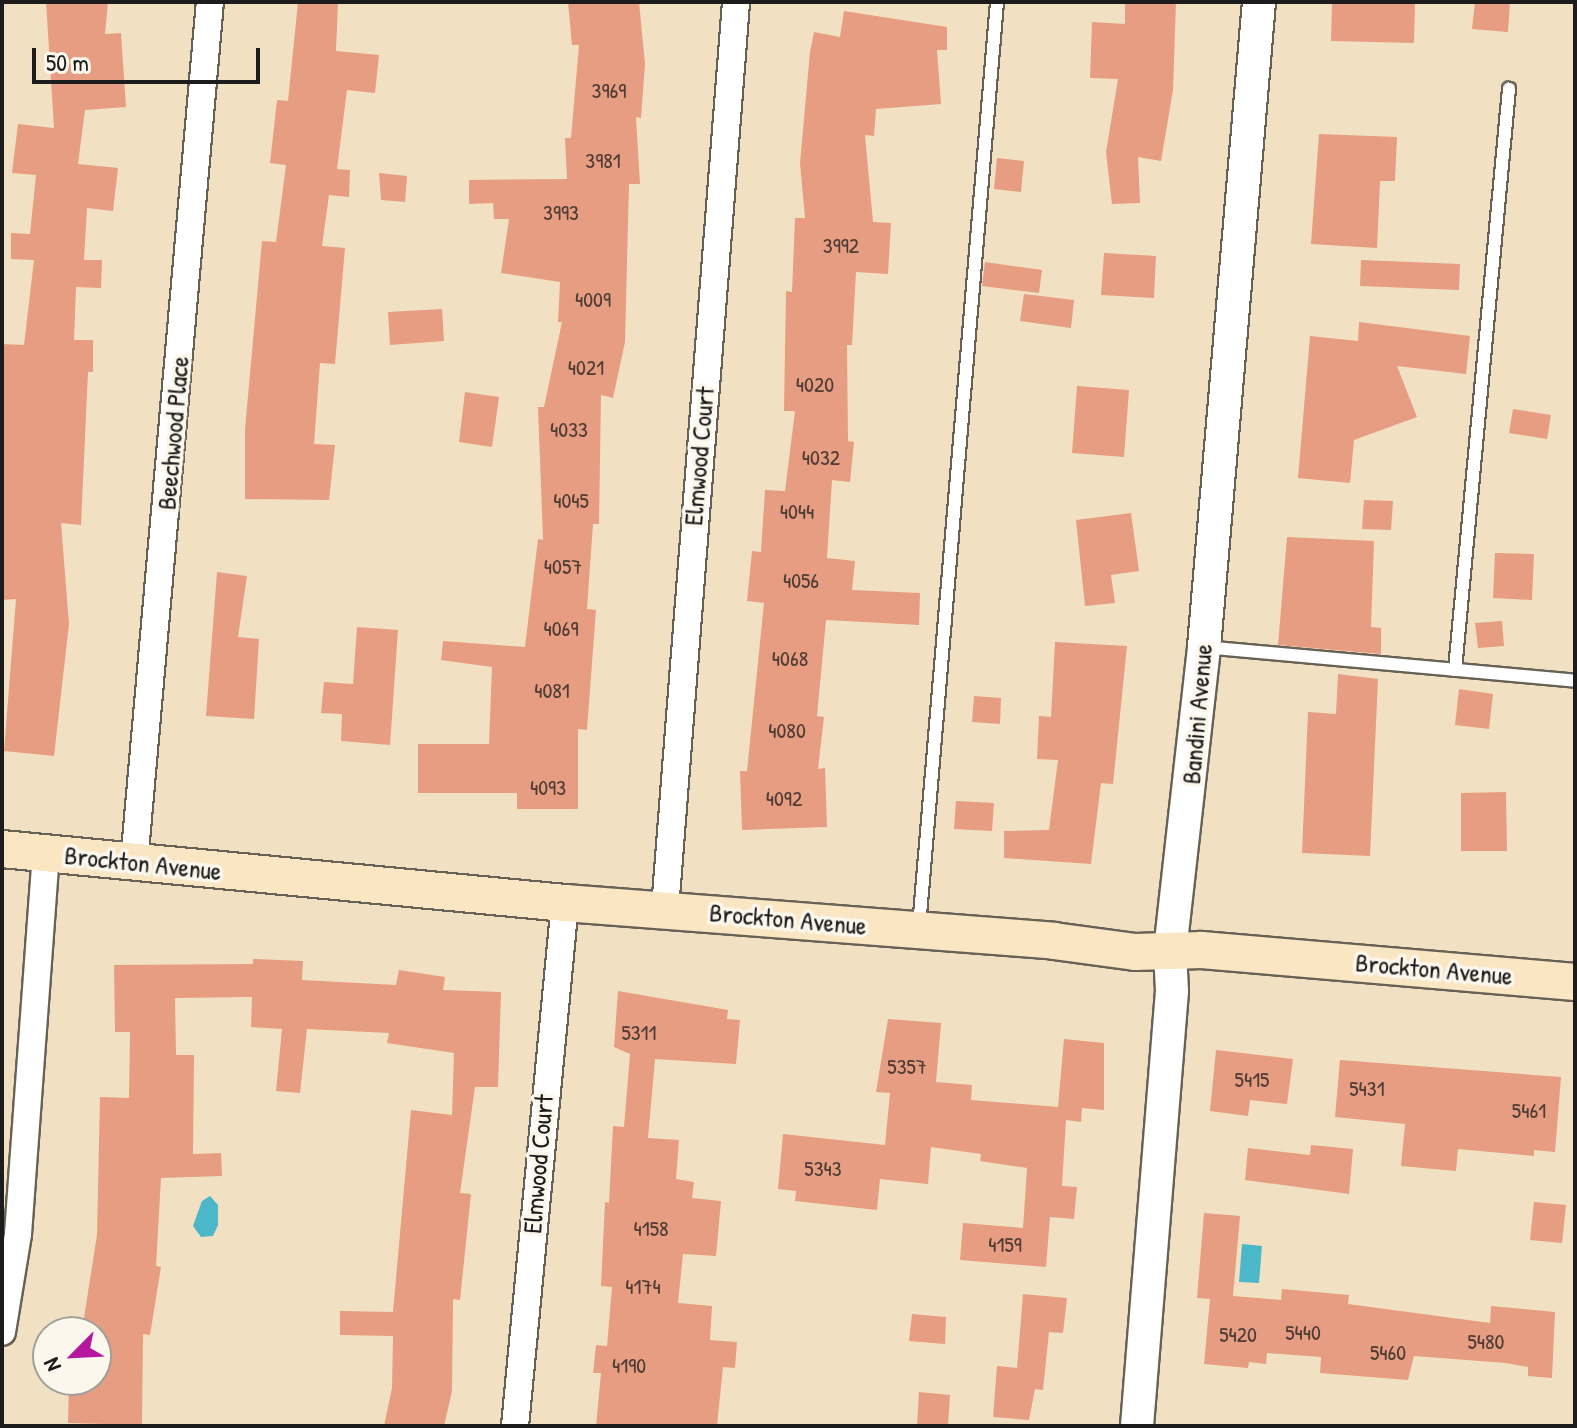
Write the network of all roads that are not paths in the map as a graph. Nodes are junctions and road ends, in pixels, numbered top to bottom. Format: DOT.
graph roads {
  1 [pos="210,2"];
  2 [pos="736,2"];
  3 [pos="997,2"];
  4 [pos="1259,2"];
  5 [pos="1509,89"];
  6 [pos="1204,647"];
  7 [pos="1455,670"];
  8 [pos="1575,681"];
  9 [pos="2,849"];
  10 [pos="46,853"];
  11 [pos="134,863"];
  12 [pos="565,903"];
  13 [pos="665,909"];
  14 [pos="919,930"];
  15 [pos="1170,951"];
  16 [pos="1575,982"];
  17 [pos="2,1332"];
  18 [pos="515,1426"];
  19 [pos="1137,1426"];
  1 -- 11 [label="street, Beechwood Place"];
  2 -- 13 [label="street, Elmwood Court"];
  3 -- 14 [label="lane"];
  4 -- 6 [label="street, Bandini Avenue"];
  5 -- 7 [label="lane"];
  6 -- 7 [label="lane"];
  6 -- 15 [label="street, Bandini Avenue"];
  7 -- 8 [label="lane"];
  9 -- 10 [label="main road, Brockton Avenue"];
  10 -- 11 [label="main road, Brockton Avenue"];
  10 -- 17 [label="street"];
  11 -- 12 [label="main road, Brockton Avenue"];
  12 -- 13 [label="main road, Brockton Avenue"];
  12 -- 18 [label="street, Elmwood Court"];
  13 -- 14 [label="main road, Brockton Avenue"];
  14 -- 15 [label="main road, Brockton Avenue"];
  15 -- 16 [label="main road, Brockton Avenue"];
  15 -- 19 [label="street, Bandini Avenue"];
}
